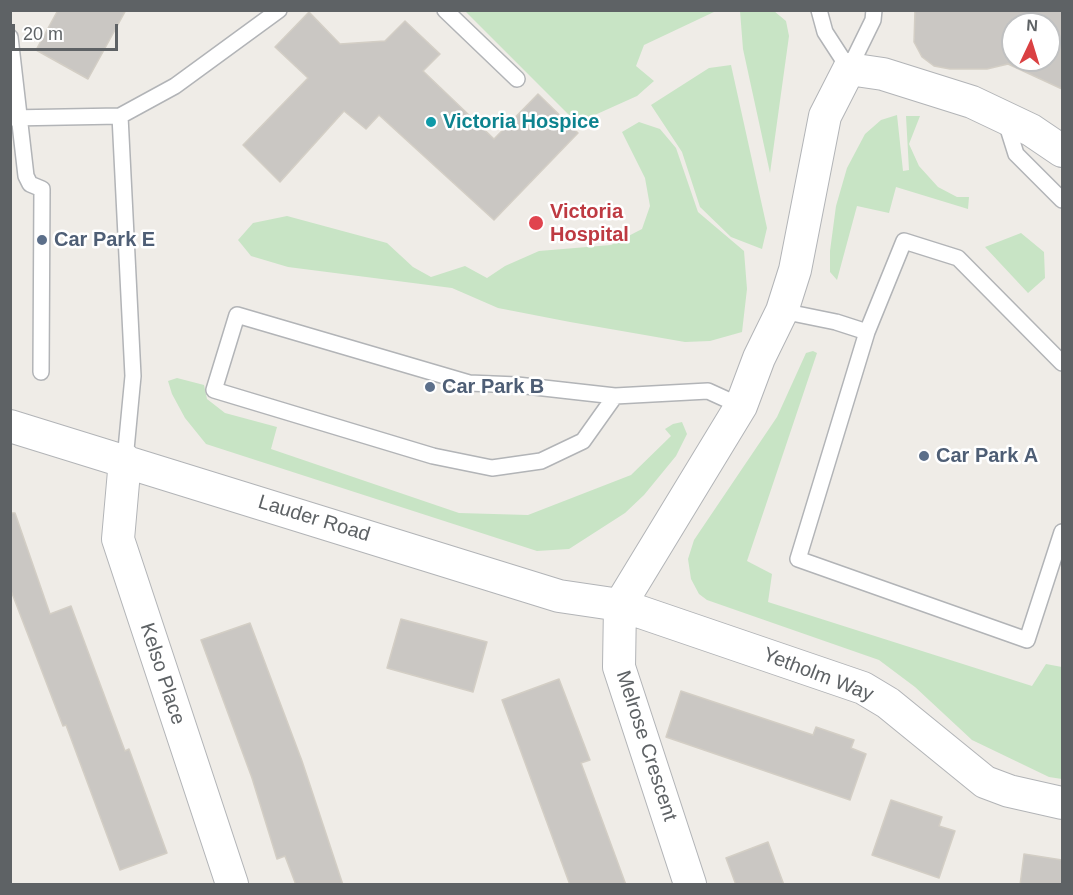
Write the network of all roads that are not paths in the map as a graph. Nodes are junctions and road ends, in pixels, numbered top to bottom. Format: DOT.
graph roads {
  1 [pos="279,10"];
  2 [pos="445,10"];
  3 [pos="819,10"];
  4 [pos="874,10"];
  5 [pos="10,38"];
  6 [pos="849,69"];
  7 [pos="517,79"];
  8 [pos="1004,115"];
  9 [pos="120,116"];
  10 [pos="15,118"];
  11 [pos="1062,151"];
  12 [pos="1062,200"];
  13 [pos="782,311"];
  14 [pos="867,332"];
  15 [pos="1062,363"];
  16 [pos="41,372"];
  17 [pos="615,396"];
  18 [pos="741,406"];
  19 [pos="10,426"];
  20 [pos="124,460"];
  21 [pos="1062,532"];
  22 [pos="620,605"];
  23 [pos="1062,803"];
  24 [pos="232,885"];
  25 [pos="690,885"];
  1 -- 9 [label="lane"];
  2 -- 7 [label="lane"];
  3 -- 6 [label="lane"];
  4 -- 6 [label="lane"];
  5 -- 10 [label="lane"];
  6 -- 8 [label="street"];
  6 -- 13 [label="street"];
  8 -- 11 [label="street"];
  8 -- 12 [label="lane"];
  9 -- 10 [label="lane"];
  9 -- 20 [label="lane"];
  10 -- 16 [label="lane"];
  13 -- 14 [label="lane"];
  13 -- 18 [label="street"];
  14 -- 15 [label="lane"];
  14 -- 21 [label="lane"];
  17 -- 17 [label="lane"];
  17 -- 18 [label="lane"];
  18 -- 22 [label="street"];
  19 -- 20 [label="street, Lauder Road"];
  20 -- 22 [label="street, Lauder Road"];
  20 -- 24 [label="street, Kelso Place"];
  22 -- 23 [label="street, Yetholm Way"];
  22 -- 25 [label="street, Melrose Crescent"];
}
